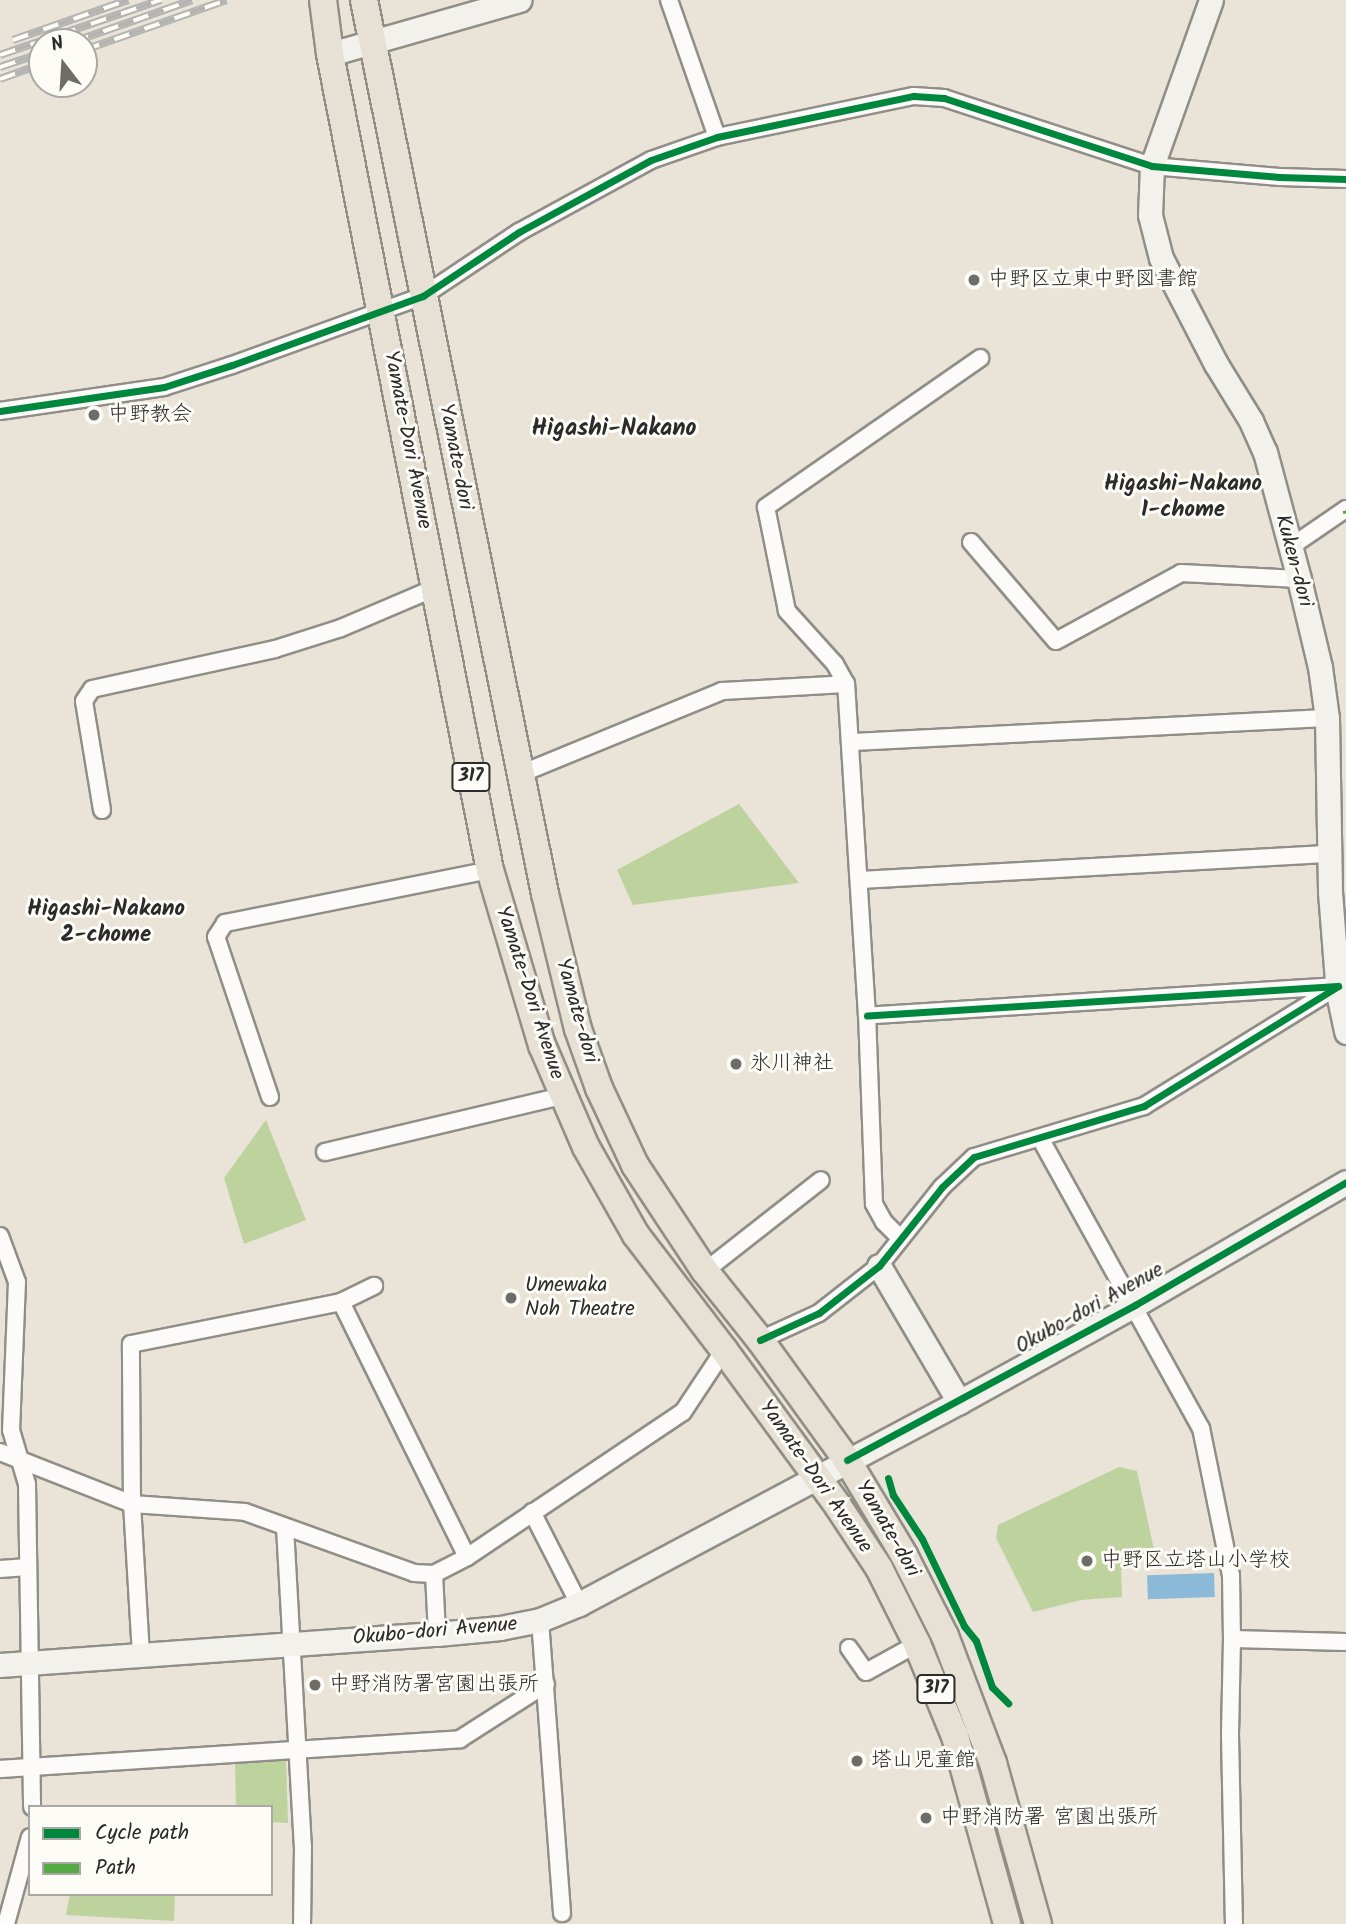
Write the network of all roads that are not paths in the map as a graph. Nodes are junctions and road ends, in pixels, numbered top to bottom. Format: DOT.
graph roads {
  1 [pos="323,0"];
  2 [pos="363,0"];
  3 [pos="519,0"];
  4 [pos="670,0"];
  5 [pos="1211,0"];
  6 [pos="371,42"];
  7 [pos="330,54"];
  8 [pos="717,137"];
  9 [pos="1152,166"];
  10 [pos="1346,179"];
  11 [pos="423,296"];
  12 [pos="382,311"];
  13 [pos="980,358"];
  14 [pos="0,411"];
  15 [pos="1346,509"];
  16 [pos="971,542"];
  17 [pos="1289,548"];
  18 [pos="1298,579"];
  19 [pos="435,588"];
  20 [pos="846,684"];
  21 [pos="1326,718"];
  22 [pos="851,742"];
  23 [pos="520,774"];
  24 [pos="102,810"];
  25 [pos="1331,854"];
  26 [pos="489,870"];
  27 [pos="859,880"];
  28 [pos="1339,920"];
  29 [pos="1338,986"];
  30 [pos="867,1016"];
  31 [pos="1346,1032"];
  32 [pos="562,1096"];
  33 [pos="270,1097"];
  34 [pos="1040,1138"];
  35 [pos="325,1152"];
  36 [pos="821,1180"];
  37 [pos="1346,1182"];
  38 [pos="0,1236"];
  39 [pos="900,1237"];
  40 [pos="879,1266"];
  41 [pos="705,1271"];
  42 [pos="374,1286"];
  43 [pos="341,1302"];
  44 [pos="1135,1305"];
  45 [pos="761,1340"];
  46 [pos="724,1350"];
  47 [pos="958,1402"];
  48 [pos="0,1452"];
  49 [pos="847,1460"];
  50 [pos="20,1462"];
  51 [pos="815,1476"];
  52 [pos="132,1504"];
  53 [pos="533,1513"];
  54 [pos="285,1527"];
  55 [pos="467,1557"];
  56 [pos="28,1567"];
  57 [pos="0,1569"];
  58 [pos="434,1574"];
  59 [pos="579,1604"];
  60 [pos="540,1620"];
  61 [pos="438,1634"];
  62 [pos="1232,1639"];
  63 [pos="1346,1642"];
  64 [pos="291,1644"];
  65 [pos="917,1644"];
  66 [pos="849,1648"];
  67 [pos="141,1655"];
  68 [pos="29,1663"];
  69 [pos="0,1665"];
  70 [pos="546,1684"];
  71 [pos="298,1747"];
  72 [pos="30,1767"];
  73 [pos="0,1769"];
  74 [pos="32,1805"];
  75 [pos="28,1844"];
  76 [pos="562,1913"];
  77 [pos="6,1924"];
  78 [pos="302,1924"];
  79 [pos="1007,1924"];
  80 [pos="1038,1924"];
  81 [pos="1234,1924"];
  1 -- 7 [label="main road, Yamate-Dori Avenue / 317"];
  2 -- 6 [label="main road, Yamate-dori / 317"];
  3 -- 6 [label="main road"];
  4 -- 8 [label="street"];
  5 -- 9 [label="main road, Kuken-dori"];
  6 -- 7 [label="main road"];
  6 -- 11 [label="main road, Yamate-dori / 317"];
  7 -- 12 [label="main road, Yamate-Dori Avenue / 317"];
  8 -- 9 [label="street"];
  8 -- 11 [label="street"];
  9 -- 10 [label="street"];
  9 -- 17 [label="main road, Kuken-dori"];
  11 -- 12 [label="street"];
  11 -- 23 [label="main road, Yamate-dori / 317"];
  12 -- 14 [label="street"];
  12 -- 19 [label="main road, Yamate-Dori Avenue / 317"];
  13 -- 20 [label="street"];
  15 -- 17 [label="street"];
  16 -- 18 [label="street"];
  17 -- 18 [label="main road, Kuken-dori"];
  18 -- 21 [label="main road, Kuken-dori"];
  19 -- 24 [label="street"];
  19 -- 26 [label="main road, Yamate-Dori Avenue / 317"];
  20 -- 22 [label="street"];
  20 -- 23 [label="street"];
  21 -- 22 [label="street"];
  21 -- 25 [label="main road, Kuken-dori"];
  22 -- 27 [label="street"];
  23 -- 41 [label="main road, Yamate-dori / 317"];
  25 -- 27 [label="street"];
  25 -- 28 [label="main road, Kuken-dori"];
  26 -- 32 [label="main road, Yamate-Dori Avenue / 317"];
  26 -- 33 [label="street"];
  27 -- 30 [label="street"];
  28 -- 29 [label="main road, Kuken-dori"];
  29 -- 30 [label="street"];
  29 -- 31 [label="main road, Kuken-dori"];
  29 -- 34 [label="street"];
  30 -- 39 [label="street"];
  32 -- 35 [label="street"];
  32 -- 46 [label="main road, Yamate-Dori Avenue / 317"];
  34 -- 39 [label="street"];
  34 -- 44 [label="street"];
  36 -- 41 [label="street"];
  37 -- 44 [label="main road, Okubo-dori Avenue"];
  38 -- 50 [label="street"];
  39 -- 40 [label="street"];
  40 -- 45 [label="street"];
  40 -- 47 [label="main road"];
  41 -- 45 [label="main road, Yamate-dori / 317"];
  42 -- 43 [label="street"];
  43 -- 52 [label="street"];
  43 -- 55 [label="street"];
  44 -- 47 [label="main road, Okubo-dori Avenue"];
  44 -- 62 [label="street"];
  45 -- 49 [label="main road, Yamate-dori / 317"];
  46 -- 51 [label="main road, Yamate-Dori Avenue / 317"];
  46 -- 53 [label="street"];
  47 -- 49 [label="main road, Okubo-dori Avenue"];
  48 -- 50 [label="street"];
  49 -- 51 [label="main road, Okubo-dori Avenue"];
  49 -- 80 [label="main road, Yamate-dori / 317"];
  50 -- 52 [label="street"];
  50 -- 56 [label="street"];
  51 -- 59 [label="main road, Okubo-dori Avenue"];
  51 -- 65 [label="main road, Yamate-Dori Avenue / 317"];
  52 -- 54 [label="street"];
  52 -- 67 [label="street"];
  53 -- 55 [label="street"];
  53 -- 59 [label="street"];
  54 -- 58 [label="street"];
  54 -- 64 [label="street"];
  55 -- 58 [label="street"];
  56 -- 57 [label="street"];
  56 -- 68 [label="street"];
  58 -- 61 [label="street"];
  59 -- 60 [label="main road, Okubo-dori Avenue"];
  60 -- 61 [label="main road, Okubo-dori Avenue"];
  60 -- 70 [label="street"];
  61 -- 64 [label="main road, Okubo-dori Avenue"];
  62 -- 63 [label="street"];
  62 -- 81 [label="street"];
  64 -- 67 [label="main road, Okubo-dori Avenue"];
  64 -- 71 [label="street"];
  65 -- 66 [label="street"];
  65 -- 79 [label="main road, Yamate-Dori Avenue / 317"];
  67 -- 68 [label="main road, Okubo-dori Avenue"];
  68 -- 69 [label="main road, Okubo-dori Avenue"];
  68 -- 72 [label="street"];
  70 -- 71 [label="street"];
  70 -- 76 [label="street"];
  71 -- 72 [label="street"];
  71 -- 78 [label="street"];
  72 -- 73 [label="street"];
  72 -- 74 [label="street"];
  75 -- 77 [label="street"];
}
